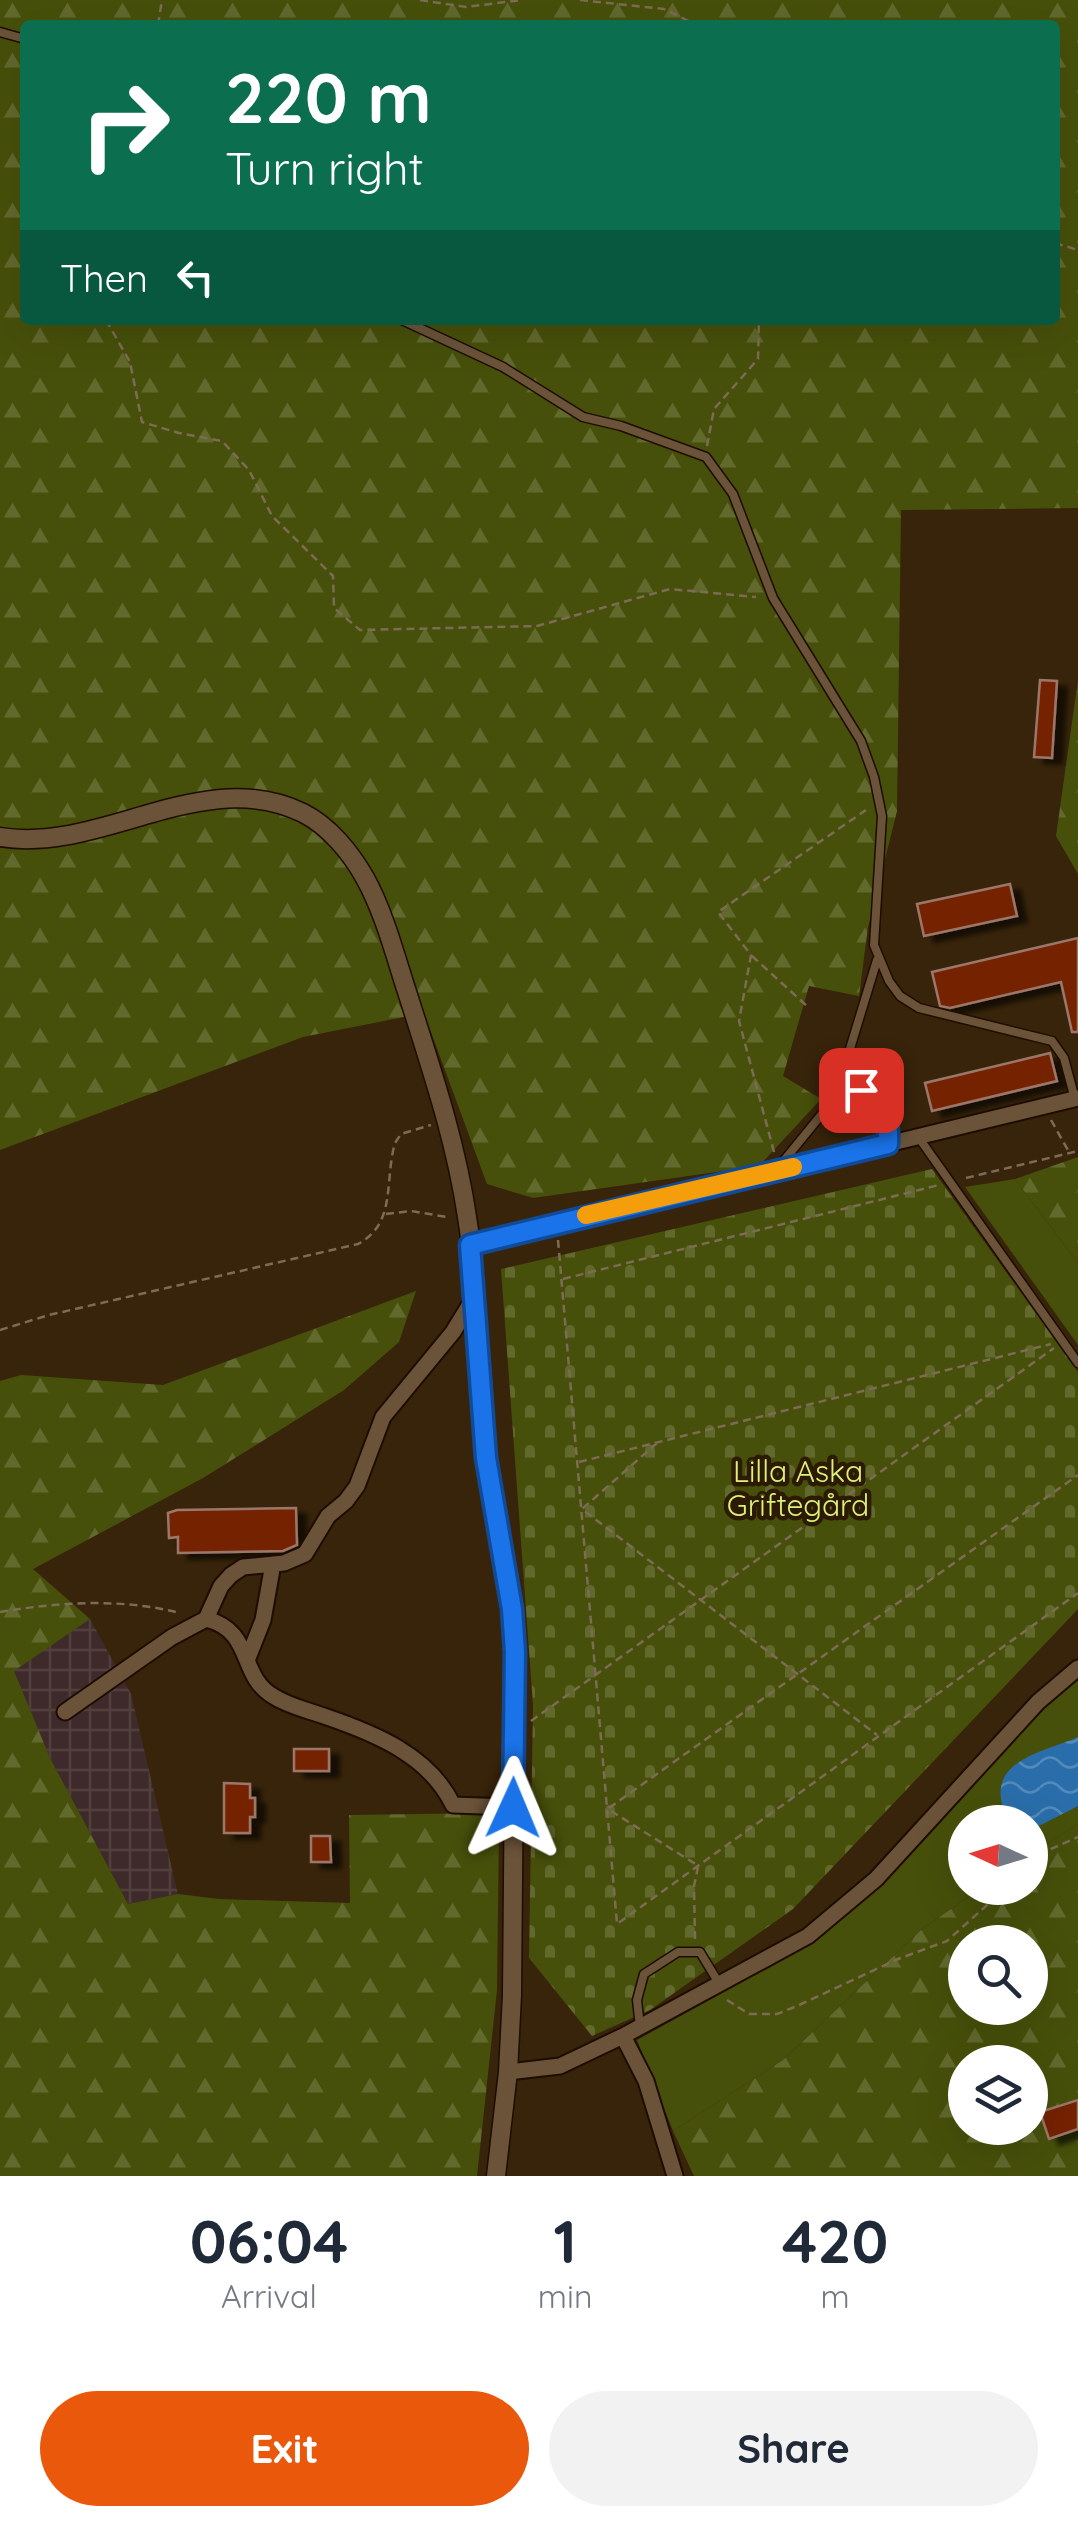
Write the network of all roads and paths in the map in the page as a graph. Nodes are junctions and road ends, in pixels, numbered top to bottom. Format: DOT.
graph roads {
  1 [pos="420,0"];
  2 [pos="522,0"];
  3 [pos="580,0"];
  4 [pos="622,0"];
  5 [pos="616,6"];
  6 [pos="687,20"];
  7 [pos="109,325"];
  8 [pos="413,325"];
  9 [pos="759,325"];
  10 [pos="706,457"];
  11 [pos="773,598"];
  12 [pos="879,800"];
  13 [pos="0,837"];
  14 [pos="751,955"];
  15 [pos="877,960"];
  16 [pos="808,1006"];
  17 [pos="834,1098"];
  18 [pos="1076,1098"];
  19 [pos="1044,1106"];
  20 [pos="447,1120"];
  21 [pos="918,1137"];
  22 [pos="888,1144"];
  23 [pos="1078,1152"];
  24 [pos="1070,1153"];
  25 [pos="770,1173"];
  26 [pos="950,1182"];
  27 [pos="384,1215"];
  28 [pos="468,1221"];
  29 [pos="556,1222"];
  30 [pos="470,1245"];
  31 [pos="562,1279"];
  32 [pos="475,1296"];
  33 [pos="0,1330"];
  34 [pos="1063,1341"];
  35 [pos="1078,1363"];
  36 [pos="658,1442"];
  37 [pos="577,1462"];
  38 [pos="1078,1475"];
  39 [pos="582,1509"];
  40 [pos="273,1564"];
  41 [pos="1078,1593"];
  42 [pos="700,1600"];
  43 [pos="0,1612"];
  44 [pos="206,1619"];
  45 [pos="248,1658"];
  46 [pos="1078,1668"];
  47 [pos="797,1674"];
  48 [pos="596,1675"];
  49 [pos="65,1712"];
  50 [pos="514,1733"];
  51 [pos="878,1736"];
  52 [pos="513,1808"];
  53 [pos="608,1809"];
  54 [pos="1078,1837"];
  55 [pos="1048,1852"];
  56 [pos="698,1866"];
  57 [pos="987,1905"];
  58 [pos="700,1952"];
  59 [pos="720,1985"];
  60 [pos="640,2027"];
  61 [pos="623,2036"];
  62 [pos="508,2072"];
  63 [pos="496,2176"];
  64 [pos="675,2176"];
  1 -- 2 [label="path"];
  3 -- 5 [label="path"];
  4 -- 5 [label="path"];
  5 -- 6 [label="path"];
  7 -- 11 [label="path"];
  8 -- 10 [label="lane"];
  9 -- 10 [label="path"];
  10 -- 11 [label="lane"];
  11 -- 12 [label="lane"];
  12 -- 14 [label="path"];
  12 -- 15 [label="lane"];
  13 -- 20 [label="street"];
  14 -- 16 [label="path"];
  14 -- 25 [label="path"];
  15 -- 17 [label="lane"];
  15 -- 18 [label="lane"];
  17 -- 22 [label="lane"];
  17 -- 25 [label="lane"];
  18 -- 19 [label="street"];
  19 -- 21 [label="street"];
  19 -- 24 [label="path"];
  20 -- 27 [label="path"];
  20 -- 28 [label="street"];
  21 -- 22 [label="street"];
  21 -- 26 [label="lane"];
  22 -- 25 [label="street"];
  23 -- 24 [label="path"];
  24 -- 26 [label="path"];
  25 -- 29 [label="street"];
  26 -- 31 [label="path"];
  26 -- 34 [label="lane"];
  27 -- 28 [label="path"];
  27 -- 33 [label="path"];
  28 -- 30 [label="street"];
  29 -- 30 [label="street"];
  29 -- 31 [label="path"];
  30 -- 32 [label="street"];
  31 -- 37 [label="path"];
  32 -- 40 [label="street"];
  32 -- 50 [label="street"];
  34 -- 35 [label="lane"];
  34 -- 36 [label="path"];
  34 -- 42 [label="path"];
  36 -- 37 [label="path"];
  36 -- 39 [label="path"];
  37 -- 39 [label="path"];
  38 -- 47 [label="path"];
  39 -- 42 [label="path"];
  39 -- 48 [label="path"];
  40 -- 44 [label="street"];
  40 -- 45 [label="street"];
  41 -- 51 [label="path"];
  42 -- 47 [label="path"];
  42 -- 48 [label="path"];
  43 -- 44 [label="path"];
  44 -- 45 [label="street"];
  44 -- 49 [label="street"];
  45 -- 52 [label="street"];
  46 -- 59 [label="street"];
  47 -- 51 [label="path"];
  47 -- 53 [label="path"];
  48 -- 50 [label="path"];
  48 -- 53 [label="path"];
  50 -- 52 [label="street"];
  51 -- 56 [label="path"];
  52 -- 62 [label="street"];
  53 -- 56 [label="path"];
  53 -- 56 [label="path"];
  54 -- 55 [label="path"];
  56 -- 58 [label="path"];
  57 -- 59 [label="path"];
  58 -- 59 [label="lane"];
  58 -- 60 [label="lane"];
  59 -- 60 [label="street"];
  60 -- 61 [label="street"];
  61 -- 62 [label="street"];
  61 -- 64 [label="street"];
  62 -- 63 [label="street"];
}
